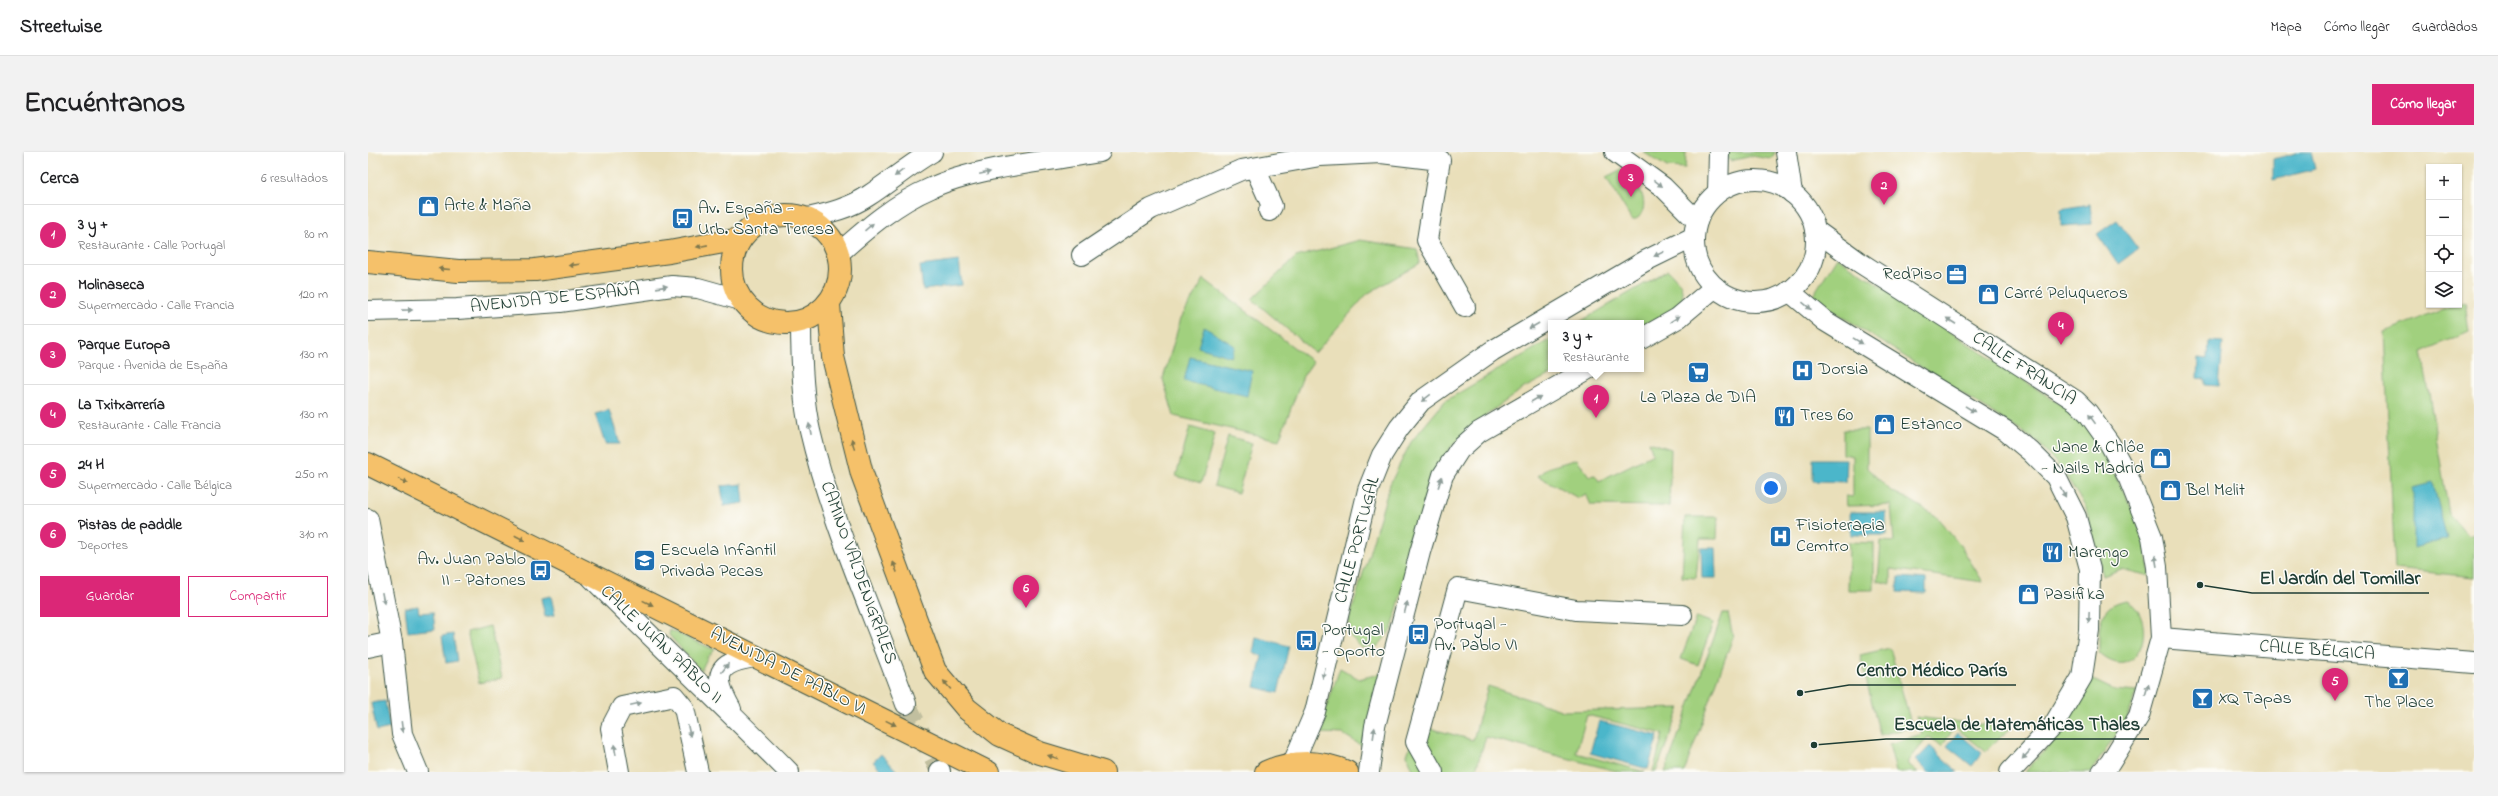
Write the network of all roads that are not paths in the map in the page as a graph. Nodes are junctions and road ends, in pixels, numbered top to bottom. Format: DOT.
graph roads {
  1 [pos="932,152"];
  2 [pos="1100,152"];
  3 [pos="1614,152"];
  4 [pos="1718,152"];
  5 [pos="1786,152"];
  6 [pos="1255,168"];
  7 [pos="1718,192"];
  8 [pos="1792,193"];
  9 [pos="1269,211"];
  10 [pos="808,218"];
  11 [pos="1695,229"];
  12 [pos="1814,230"];
  13 [pos="740,239"];
  14 [pos="839,253"];
  15 [pos="1082,255"];
  16 [pos="368,262"];
  17 [pos="1715,287"];
  18 [pos="1789,291"];
  19 [pos="1455,299"];
  20 [pos="740,300"];
  21 [pos="829,304"];
  22 [pos="368,311"];
  23 [pos="801,322"];
  24 [pos="1644,337"];
  25 [pos="1583,372"];
  26 [pos="368,464"];
  27 [pos="368,519"];
  28 [pos="588,574"];
  29 [pos="1682,615"];
  30 [pos="2161,638"];
  31 [pos="392,642"];
  32 [pos="368,647"];
  33 [pos="755,657"];
  34 [pos="2474,663"];
  35 [pos="906,704"];
  36 [pos="735,716"];
  37 [pos="1293,763"];
  38 [pos="773,764"];
  39 [pos="418,772"];
  40 [pos="619,772"];
  41 [pos="698,772"];
  42 [pos="788,772"];
  43 [pos="988,772"];
  44 [pos="1103,772"];
  45 [pos="1266,772"];
  46 [pos="1347,772"];
  47 [pos="1369,772"];
  48 [pos="1432,772"];
  49 [pos="2010,772"];
  50 [pos="2102,772"];
  1 -- 10 [label="street, one-way"];
  14 -- 2 [label="street, one-way"];
  3 -- 11 [label="street, one-way"];
  4 -- 7 [label="street"];
  5 -- 8 [label="street"];
  6 -- 9 [label="street"];
  6 -- 15 [label="street"];
  6 -- 19 [label="street"];
  7 -- 8 [label="street"];
  7 -- 11 [label="street"];
  8 -- 12 [label="street"];
  10 -- 13 [label="main road"];
  10 -- 14 [label="main road"];
  11 -- 17 [label="street"];
  11 -- 37 [label="street, CALLE PORTUGAL, one-way"];
  12 -- 18 [label="street"];
  30 -- 12 [label="street, CALLE FRANCIA, one-way"];
  13 -- 16 [label="main road, AVENIDA DE ESPAÑA, one-way"];
  13 -- 20 [label="main road"];
  14 -- 21 [label="main road"];
  17 -- 18 [label="street"];
  24 -- 17 [label="street, one-way"];
  18 -- 49 [label="street, one-way"];
  22 -- 20 [label="street, AVENIDA DE ESPAÑA, one-way"];
  20 -- 23 [label="main road"];
  21 -- 23 [label="main road"];
  44 -- 21 [label="main road, one-way"];
  35 -- 23 [label="street, CAMINO VALDENIGRALES, one-way"];
  47 -- 25 [label="street, one-way"];
  26 -- 28 [label="main road, AVENIDA DE PABLO VI, one-way"];
  27 -- 31 [label="street, one-way"];
  28 -- 33 [label="main road, AVENIDA DE PABLO VI, one-way"];
  28 -- 36 [label="street, CALLE JUAN PABLO II"];
  29 -- 48 [label="street"];
  30 -- 34 [label="street, CALLE BÉLGICA"];
  50 -- 30 [label="street, CALLE FRANCIA, one-way"];
  31 -- 32 [label="street"];
  31 -- 39 [label="street, one-way"];
  36 -- 33 [label="street, CALLE JUAN PABLO II, one-way"];
  33 -- 43 [label="main road, AVENIDA DE PABLO VI, one-way"];
  36 -- 38 [label="street, CALLE JUAN PABLO II"];
  37 -- 45 [label="main road"];
  37 -- 46 [label="main road"];
  38 -- 42 [label="street, CALLE JUAN PABLO II"];
  40 -- 41 [label="street, one-way"];
}
